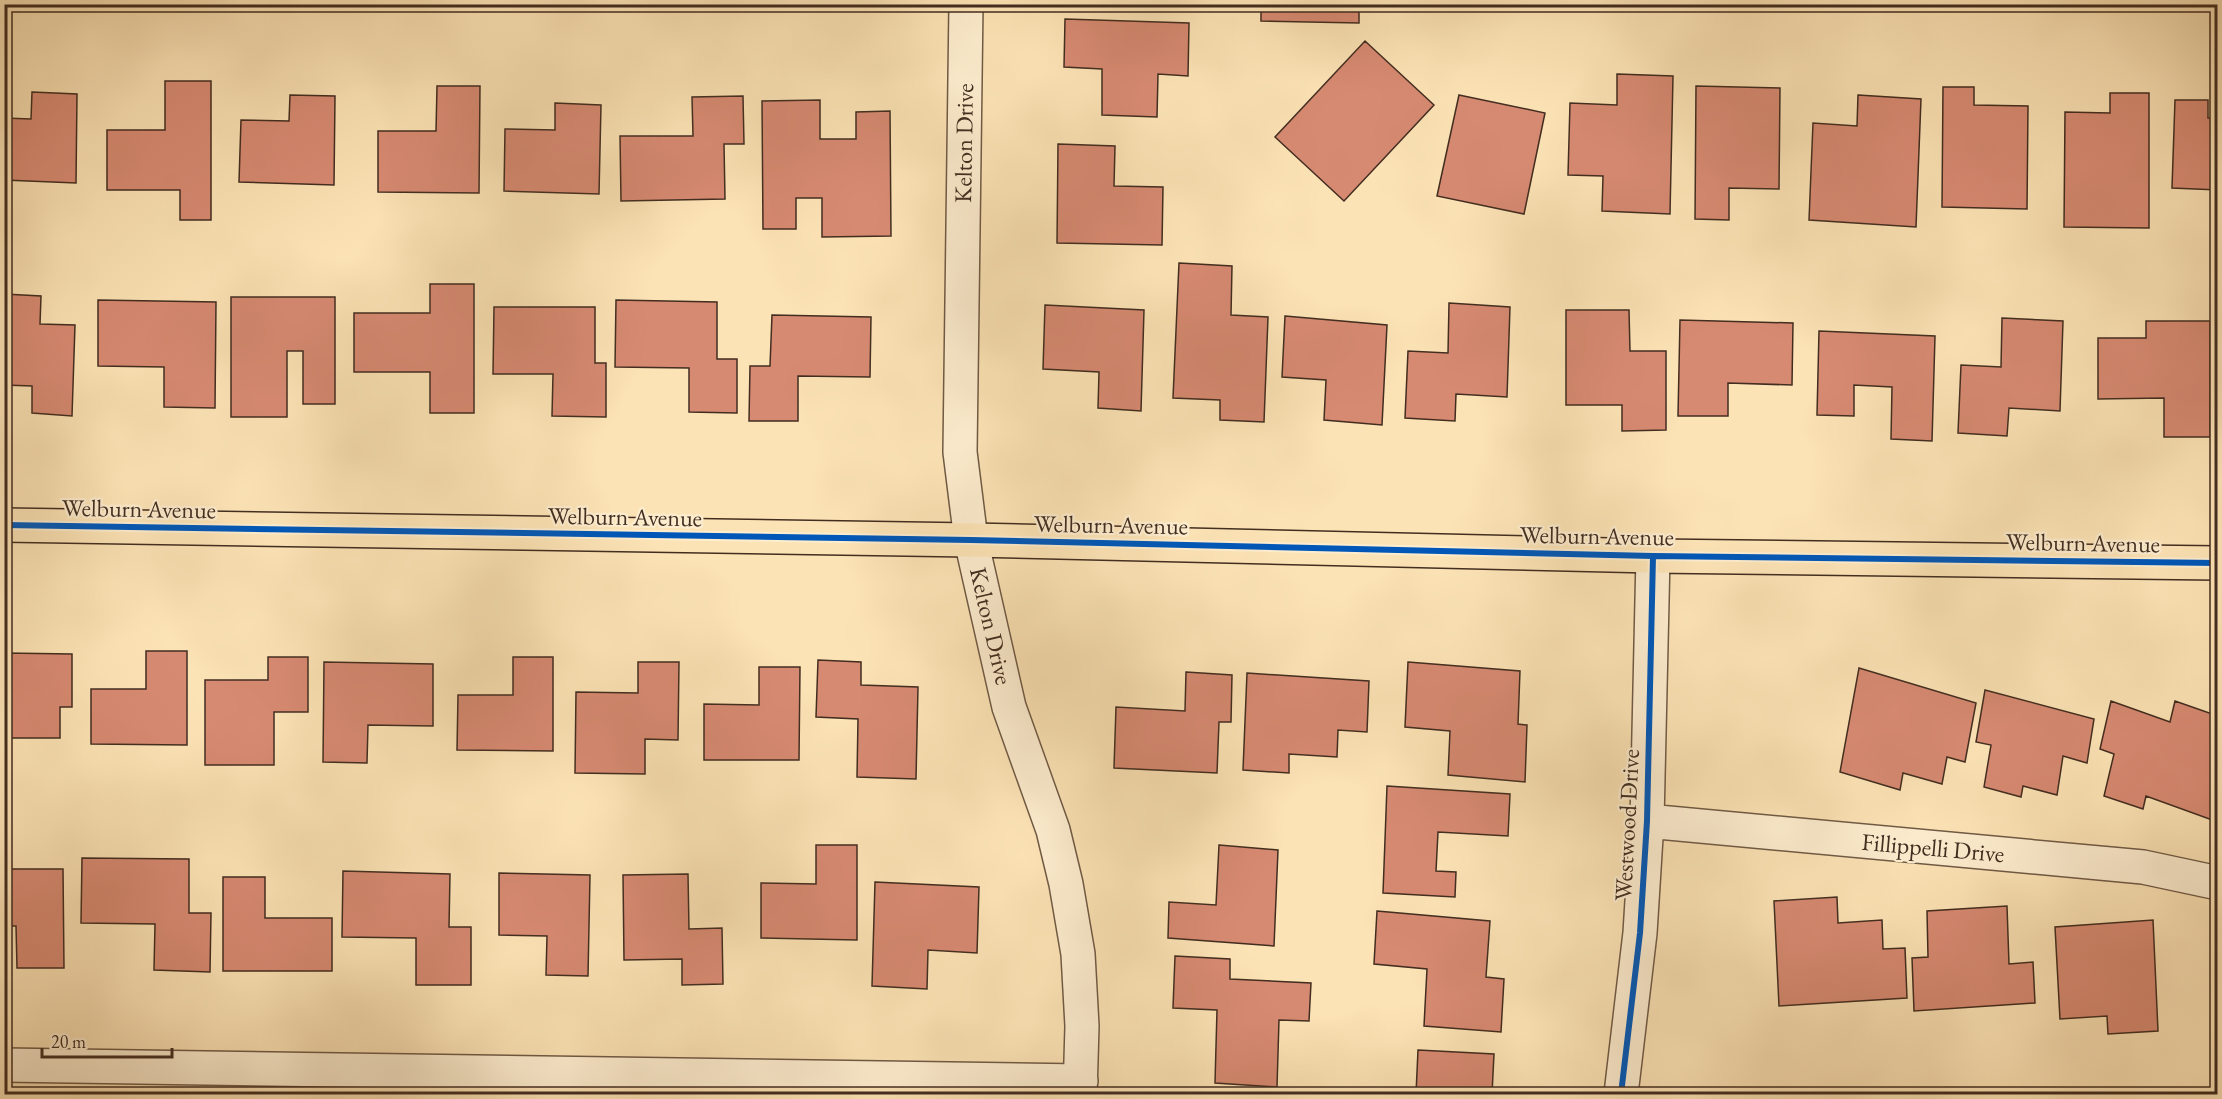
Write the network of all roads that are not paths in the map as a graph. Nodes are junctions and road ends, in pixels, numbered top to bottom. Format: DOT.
graph roads {
  1 [pos="966,4"];
  2 [pos="4,525"];
  3 [pos="971,540"];
  4 [pos="1653,555"];
  5 [pos="2217,563"];
  6 [pos="1647,821"];
  7 [pos="2217,882"];
  8 [pos="4,1065"];
  9 [pos="1080,1088"];
  10 [pos="1621,1095"];
  1 -- 3 [label="street, Kelton Drive"];
  2 -- 3 [label="main road, Welburn Avenue"];
  3 -- 4 [label="main road, Welburn Avenue"];
  3 -- 9 [label="street, Kelton Drive"];
  4 -- 5 [label="main road, Welburn Avenue"];
  4 -- 6 [label="street, Westwood Drive"];
  6 -- 7 [label="street, Fillippelli Drive"];
  6 -- 10 [label="street, Westwood Drive"];
  8 -- 9 [label="street"];
}
